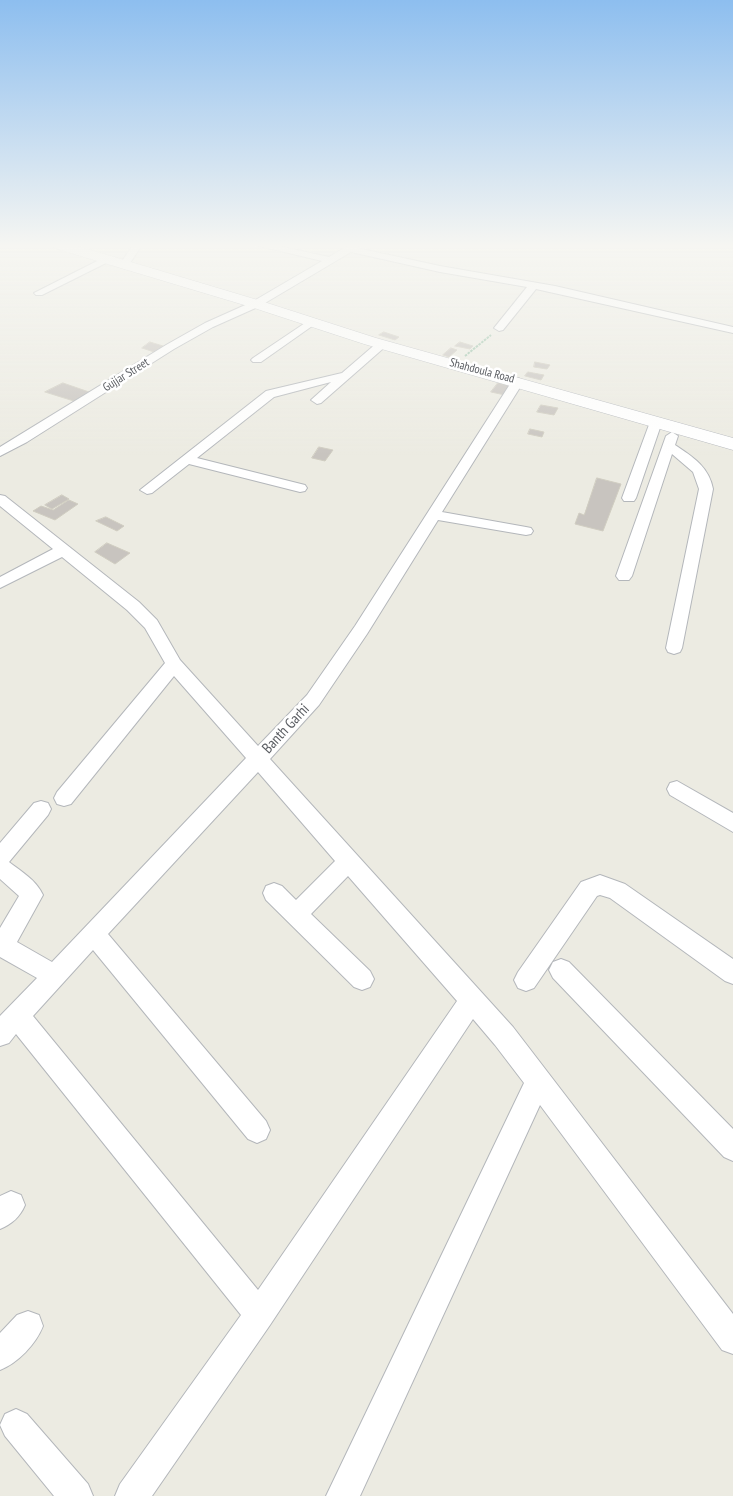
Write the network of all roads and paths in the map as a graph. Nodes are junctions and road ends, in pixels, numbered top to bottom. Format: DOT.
graph roads {
  1 [pos="232,315"];
  2 [pos="289,315"];
  3 [pos="510,315"];
  4 [pos="666,315"];
  5 [pos="311,322"];
  6 [pos="499,328"];
  7 [pos="733,330"];
  8 [pos="382,344"];
  9 [pos="258,360"];
  10 [pos="458,365"];
  11 [pos="346,375"];
  12 [pos="518,381"];
  13 [pos="318,400"];
  14 [pos="656,422"];
  15 [pos="675,427"];
  16 [pos="733,444"];
  17 [pos="669,446"];
  18 [pos="0,452"];
  19 [pos="186,459"];
  20 [pos="300,488"];
  21 [pos="147,490"];
  22 [pos="629,498"];
  23 [pos="0,499"];
  24 [pos="434,515"];
  25 [pos="526,531"];
  26 [pos="64,550"];
  27 [pos="624,576"];
  28 [pos="0,583"];
  29 [pos="674,648"];
  30 [pos="174,664"];
  31 [pos="259,759"];
  32 [pos="677,789"];
  33 [pos="64,798"];
  34 [pos="41,809"];
  35 [pos="733,823"];
  36 [pos="0,858"];
  37 [pos="349,861"];
  38 [pos="0,867"];
  39 [pos="274,893"];
  40 [pos="297,914"];
  41 [pos="94,934"];
  42 [pos="561,970"];
  43 [pos="733,973"];
  44 [pos="55,976"];
  45 [pos="362,980"];
  46 [pos="526,980"];
  47 [pos="472,1000"];
  48 [pos="9,1025"];
  49 [pos="538,1082"];
  50 [pos="257,1130"];
  51 [pos="733,1148"];
  52 [pos="259,1314"];
  53 [pos="28,1326"];
  54 [pos="733,1339"];
  55 [pos="0,1355"];
  56 [pos="16,1425"];
  57 [pos="76,1496"];
  58 [pos="132,1496"];
  59 [pos="343,1496"];
  1 -- 18 [label="street, Gujjar Street"];
  2 -- 5 [label="street, Shahdoula Road"];
  3 -- 6 [label="street"];
  4 -- 7 [label="street"];
  5 -- 8 [label="street, Shahdoula Road"];
  5 -- 9 [label="street"];
  6 -- 10 [label="path"];
  8 -- 10 [label="street, Shahdoula Road"];
  8 -- 11 [label="street"];
  10 -- 12 [label="street, Shahdoula Road"];
  11 -- 13 [label="street"];
  11 -- 19 [label="street"];
  12 -- 14 [label="street, Shahdoula Road"];
  12 -- 24 [label="street, Banth Garhi"];
  14 -- 15 [label="street, Shahdoula Road"];
  14 -- 22 [label="street"];
  15 -- 16 [label="street, Shahdoula Road"];
  15 -- 17 [label="street"];
  17 -- 27 [label="street"];
  17 -- 29 [label="street"];
  19 -- 20 [label="street"];
  19 -- 21 [label="street"];
  23 -- 26 [label="street"];
  24 -- 25 [label="street"];
  24 -- 31 [label="street, Banth Garhi"];
  26 -- 28 [label="street"];
  26 -- 30 [label="street"];
  30 -- 31 [label="street"];
  30 -- 33 [label="street"];
  31 -- 37 [label="street"];
  31 -- 41 [label="street, Banth Garhi"];
  32 -- 35 [label="street"];
  34 -- 36 [label="street"];
  37 -- 40 [label="street"];
  37 -- 47 [label="street"];
  38 -- 44 [label="street"];
  39 -- 40 [label="street"];
  40 -- 45 [label="street"];
  41 -- 44 [label="street, Banth Garhi"];
  41 -- 50 [label="street"];
  42 -- 51 [label="street"];
  43 -- 46 [label="street"];
  44 -- 48 [label="street, Banth Garhi"];
  47 -- 49 [label="street"];
  47 -- 52 [label="street"];
  48 -- 52 [label="street"];
  49 -- 54 [label="street"];
  49 -- 59 [label="street"];
  52 -- 58 [label="street"];
  53 -- 55 [label="street"];
  56 -- 57 [label="street"];
}
